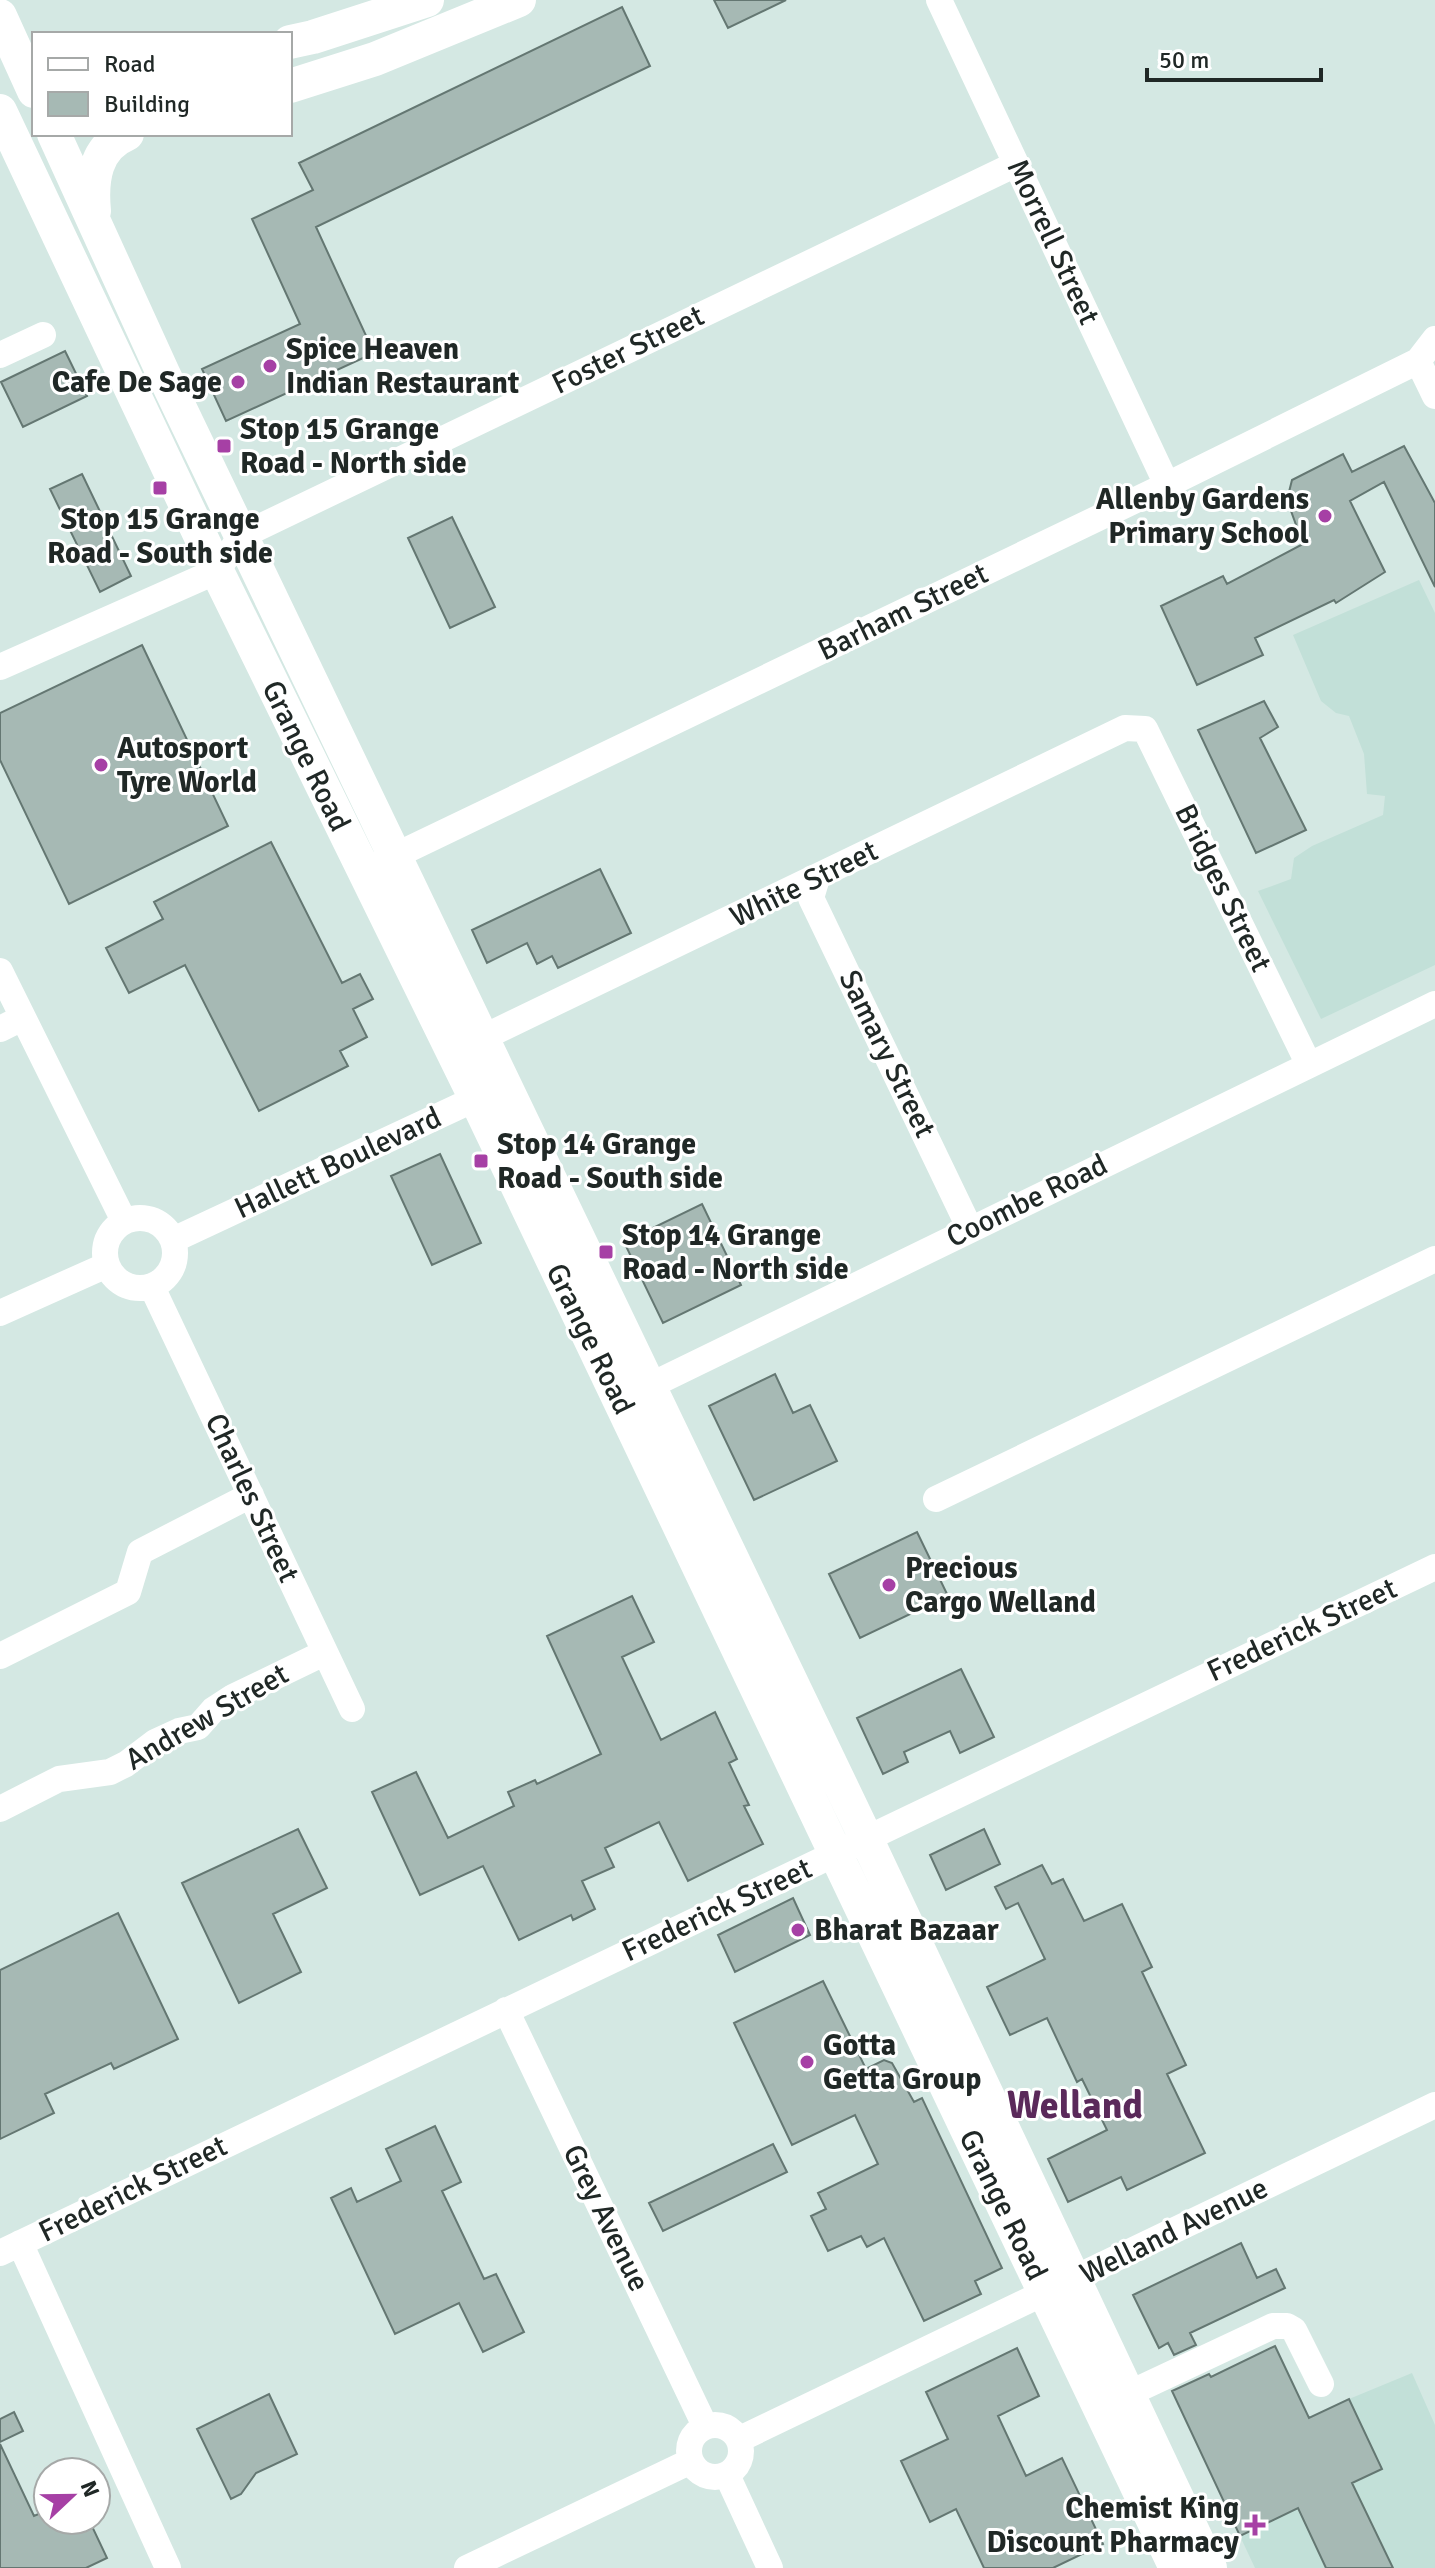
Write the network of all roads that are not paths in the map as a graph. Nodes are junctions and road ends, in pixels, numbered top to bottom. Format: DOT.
graph roads {
  1 [pos="427,0"];
  2 [pos="519,0"];
  3 [pos="939,0"];
  4 [pos="292,42"];
  5 [pos="292,85"];
  6 [pos="0,111"];
  7 [pos="55,136"];
  8 [pos="124,136"];
  9 [pos="1016,164"];
  10 [pos="95,219"];
  11 [pos="43,335"];
  12 [pos="1435,339"];
  13 [pos="0,355"];
  14 [pos="1418,361"];
  15 [pos="1435,396"];
  16 [pos="1167,485"];
  17 [pos="241,536"];
  18 [pos="217,571"];
  19 [pos="0,667"];
  20 [pos="1125,728"];
  21 [pos="395,856"];
  22 [pos="363,873"];
  23 [pos="817,878"];
  24 [pos="0,971"];
  25 [pos="1435,1004"];
  26 [pos="11,1024"];
  27 [pos="482,1038"];
  28 [pos="1309,1065"];
  29 [pos="490,1092"];
  30 [pos="124,1221"];
  31 [pos="970,1229"];
  32 [pos="173,1240"];
  33 [pos="1435,1259"];
  34 [pos="107,1265"];
  35 [pos="152,1287"];
  36 [pos="0,1313"];
  37 [pos="634,1393"];
  38 [pos="251,1495"];
  39 [pos="936,1499"];
  40 [pos="1435,1567"];
  41 [pos="324,1653"];
  42 [pos="0,1656"];
  43 [pos="352,1709"];
  44 [pos="0,1809"];
  45 [pos="866,1838"];
  46 [pos="835,1854"];
  47 [pos="506,2010"];
  48 [pos="1435,2105"];
  49 [pos="10,2248"];
  50 [pos="1060,2285"];
  51 [pos="1321,2384"];
  52 [pos="1128,2394"];
  53 [pos="705,2426"];
  54 [pos="740,2439"];
  55 [pos="691,2461"];
  56 [pos="727,2475"];
  57 [pos="168,2568"];
  58 [pos="467,2568"];
  59 [pos="770,2568"];
  60 [pos="1176,2568"];
  61 [pos="1210,2568"];
  1 -- 4 [label="main road"];
  2 -- 5 [label="main road"];
  3 -- 9 [label="street, Morrell Street"];
  6 -- 18 [label="main road, Grange Road"];
  7 -- 10 [label="main road, Grange Road"];
  8 -- 10 [label="main road"];
  9 -- 16 [label="street, Morrell Street"];
  9 -- 17 [label="street, Foster Street"];
  10 -- 17 [label="main road, Grange Road"];
  11 -- 13 [label="street"];
  12 -- 14 [label="street, Barham Street"];
  14 -- 15 [label="street"];
  14 -- 16 [label="street, Barham Street"];
  16 -- 21 [label="street, Barham Street"];
  17 -- 18 [label="street"];
  17 -- 21 [label="main road, Grange Road"];
  18 -- 19 [label="street"];
  18 -- 22 [label="main road, Grange Road"];
  20 -- 23 [label="street, White Street"];
  20 -- 28 [label="street, Bridges Street"];
  21 -- 22 [label="street, Barham Street"];
  21 -- 27 [label="main road, Grange Road"];
  22 -- 29 [label="main road, Grange Road"];
  23 -- 27 [label="street, White Street"];
  23 -- 31 [label="street, Samary Street"];
  24 -- 26 [label="street"];
  25 -- 28 [label="street, Coombe Road"];
  26 -- 30 [label="street"];
  27 -- 29 [label="main road, Grange Road"];
  28 -- 31 [label="street, Coombe Road"];
  29 -- 32 [label="street, Hallett Boulevard"];
  29 -- 37 [label="main road, Grange Road"];
  30 -- 32 [label="street"];
  30 -- 34 [label="street"];
  31 -- 37 [label="street, Coombe Road"];
  32 -- 35 [label="street"];
  33 -- 39 [label="street"];
  34 -- 35 [label="street"];
  34 -- 36 [label="street"];
  35 -- 38 [label="street, Charles Street"];
  37 -- 45 [label="main road, Grange Road"];
  37 -- 46 [label="main road, Grange Road"];
  38 -- 41 [label="street, Charles Street"];
  38 -- 42 [label="street"];
  40 -- 45 [label="street, Frederick Street"];
  41 -- 43 [label="street, Charles Street"];
  41 -- 44 [label="street, Andrew Street"];
  45 -- 46 [label="street, Frederick Street"];
  45 -- 50 [label="main road, Grange Road"];
  46 -- 47 [label="street, Frederick Street"];
  46 -- 50 [label="main road, Grange Road"];
  47 -- 49 [label="street, Frederick Street"];
  47 -- 53 [label="street, Grey Avenue"];
  48 -- 50 [label="street, Welland Avenue"];
  49 -- 57 [label="street"];
  50 -- 52 [label="main road, Grange Road"];
  50 -- 54 [label="street, Welland Avenue"];
  50 -- 60 [label="main road, Grange Road"];
  51 -- 52 [label="street"];
  52 -- 61 [label="main road, Grange Road"];
  53 -- 54 [label="street"];
  53 -- 55 [label="street"];
  54 -- 56 [label="street"];
  55 -- 56 [label="street"];
  55 -- 58 [label="street"];
  56 -- 59 [label="street"];
}
